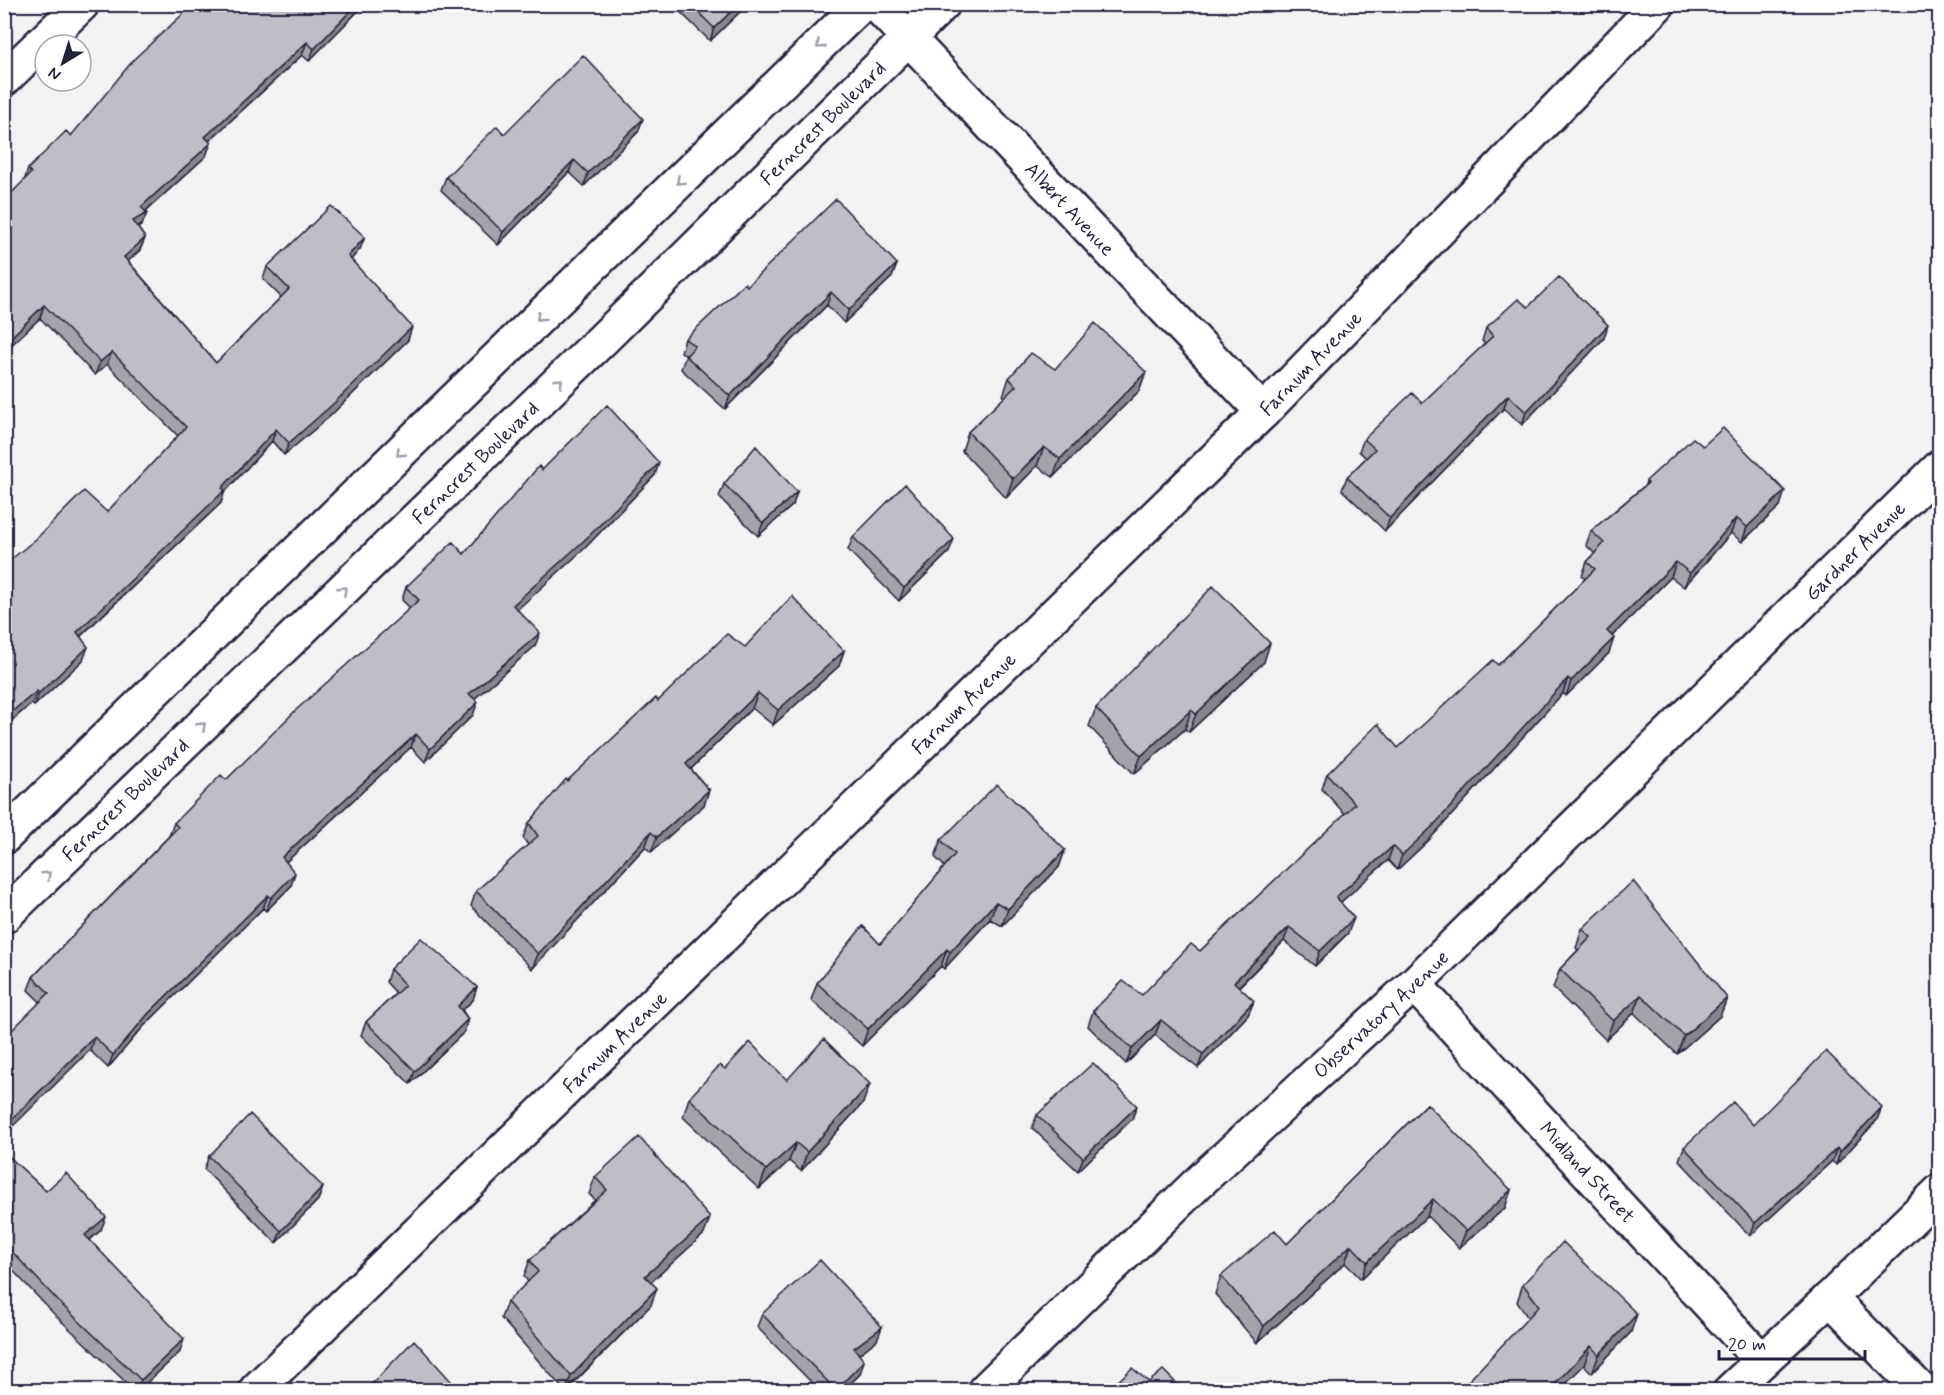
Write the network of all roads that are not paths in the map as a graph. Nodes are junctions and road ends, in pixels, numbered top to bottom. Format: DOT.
graph roads {
  1 [pos="82,4"];
  2 [pos="862,4"];
  3 [pos="876,4"];
  4 [pos="943,4"];
  5 [pos="1658,4"];
  6 [pos="909,39"];
  7 [pos="4,79"];
  8 [pos="1263,412"];
  9 [pos="1940,467"];
  10 [pos="1771,633"];
  11 [pos="4,837"];
  12 [pos="4,916"];
  13 [pos="1414,984"];
  14 [pos="1940,1191"];
  15 [pos="1830,1298"];
  16 [pos="1762,1361"];
  17 [pos="256,1390"];
  18 [pos="986,1390"];
  19 [pos="1731,1390"];
  20 [pos="1921,1390"];
  1 -- 7 [label="street"];
  2 -- 11 [label="street, one-way"];
  3 -- 6 [label="street, Albert Avenue"];
  4 -- 6 [label="street, Ferncrest Boulevard"];
  5 -- 8 [label="street, Farnum Avenue"];
  6 -- 8 [label="street, Albert Avenue"];
  12 -- 6 [label="street, Ferncrest Boulevard, one-way"];
  8 -- 17 [label="street, Farnum Avenue"];
  9 -- 10 [label="street, Gardner Avenue"];
  10 -- 13 [label="street, Observatory Avenue"];
  13 -- 16 [label="street, Midland Street"];
  13 -- 18 [label="street, Observatory Avenue"];
  14 -- 15 [label="street"];
  15 -- 16 [label="street"];
  15 -- 20 [label="street"];
  16 -- 19 [label="street"];
}
